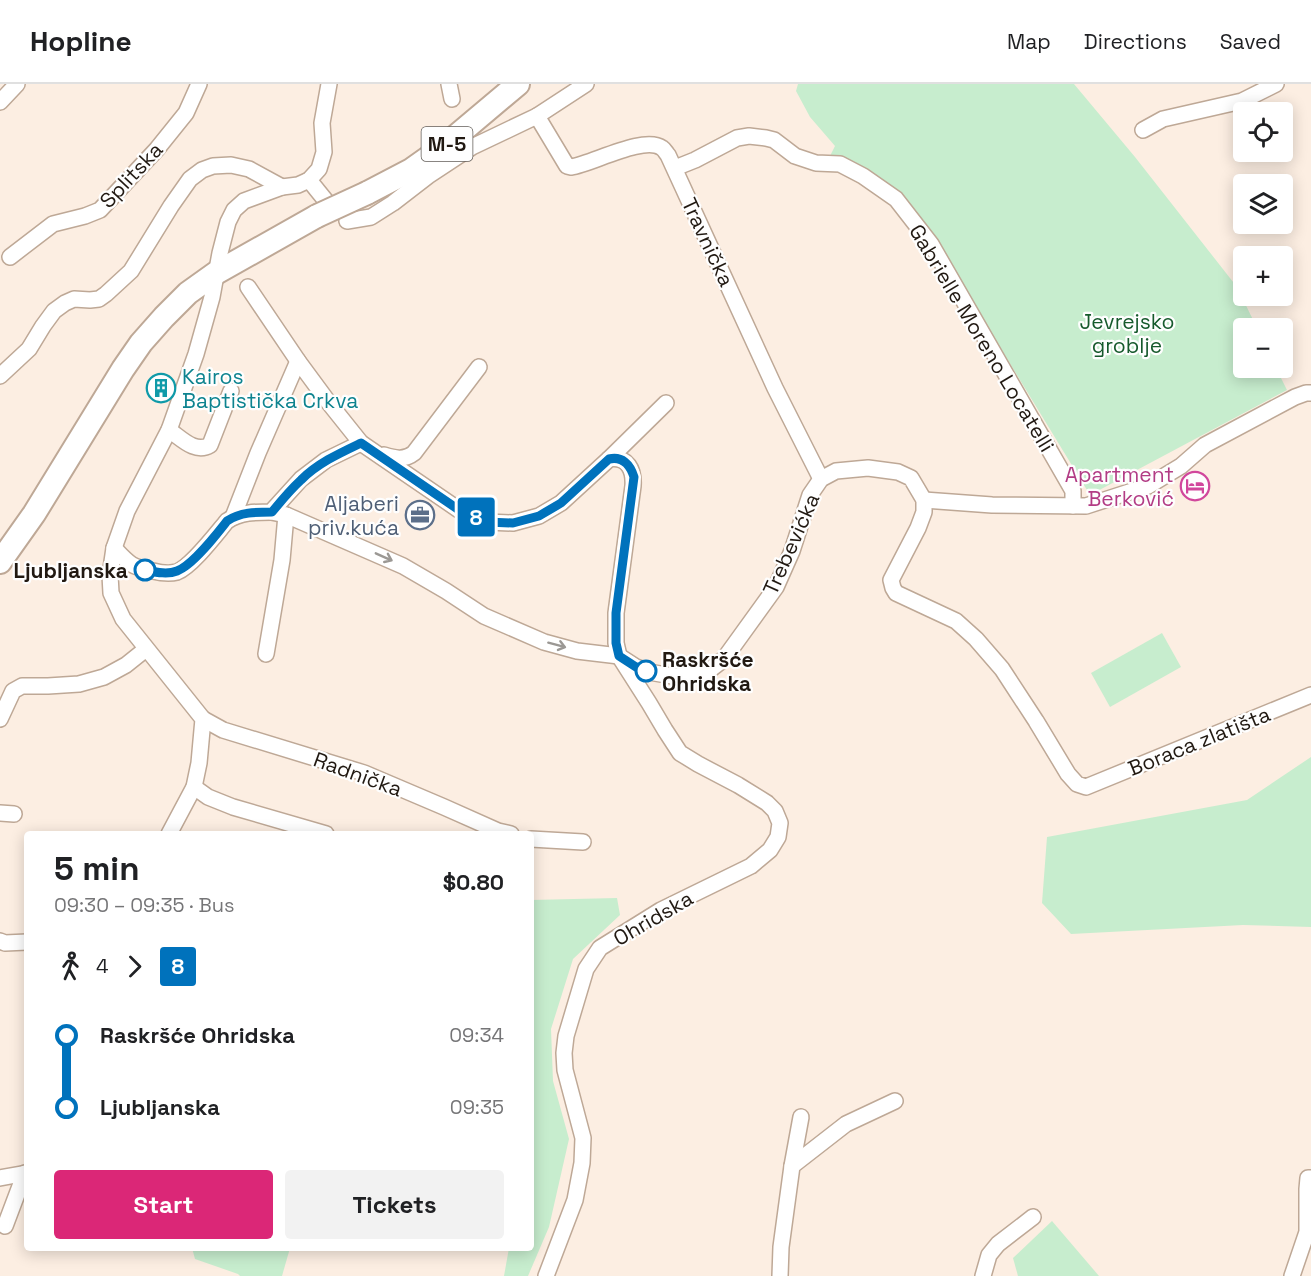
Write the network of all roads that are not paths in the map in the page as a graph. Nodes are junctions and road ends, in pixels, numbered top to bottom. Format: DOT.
graph roads {
  1 [pos="17,84"];
  2 [pos="199,84"];
  3 [pos="329,84"];
  4 [pos="518,84"];
  5 [pos="586,84"];
  6 [pos="1275,84"];
  7 [pos="0,102"];
  8 [pos="537,116"];
  9 [pos="1143,130"];
  10 [pos="675,168"];
  11 [pos="309,180"];
  12 [pos="282,187"];
  13 [pos="322,208"];
  14 [pos="347,221"];
  15 [pos="10,257"];
  16 [pos="216,273"];
  17 [pos="248,287"];
  18 [pos="298,361"];
  19 [pos="479,368"];
  20 [pos="0,376"];
  21 [pos="231,390"];
  22 [pos="1311,393"];
  23 [pos="666,403"];
  24 [pos="169,430"];
  25 [pos="361,443"];
  26 [pos="375,452"];
  27 [pos="609,459"];
  28 [pos="821,479"];
  29 [pos="924,500"];
  30 [pos="1073,506"];
  31 [pos="279,513"];
  32 [pos="233,517"];
  33 [pos="114,548"];
  34 [pos="0,562"];
  35 [pos="146,649"];
  36 [pos="266,654"];
  37 [pos="619,656"];
  38 [pos="1311,695"];
  39 [pos="0,719"];
  40 [pos="203,719"];
  41 [pos="194,787"];
  42 [pos="172,831"];
  43 [pos="316,831"];
  44 [pos="498,831"];
  45 [pos="534,839"];
  46 [pos="583,842"];
  47 [pos="0,941"];
  48 [pos="24,942"];
  49 [pos="895,1101"];
  50 [pos="801,1117"];
  51 [pos="792,1166"];
  52 [pos="24,1173"];
  53 [pos="0,1178"];
  54 [pos="24,1178"];
  55 [pos="1311,1178"];
  56 [pos="1034,1217"];
  57 [pos="5,1226"];
  58 [pos="546,1276"];
  59 [pos="780,1276"];
  60 [pos="983,1276"];
  61 [pos="1292,1276"];
  1 -- 7 [label="street"];
  2 -- 15 [label="street, Splitska"];
  3 -- 11 [label="street"];
  4 -- 13 [label="main road, M-5, bridge"];
  5 -- 8 [label="street"];
  6 -- 9 [label="street"];
  8 -- 10 [label="street, Travnička"];
  8 -- 14 [label="street"];
  10 -- 28 [label="street, Travnička"];
  10 -- 30 [label="street, Gabrielle Moreno Locatelli"];
  11 -- 12 [label="street"];
  11 -- 13 [label="street"];
  12 -- 16 [label="street"];
  12 -- 20 [label="street"];
  13 -- 16 [label="main road, M-5"];
  16 -- 24 [label="street"];
  16 -- 34 [label="main road, M-5"];
  17 -- 18 [label="street"];
  18 -- 25 [label="street"];
  18 -- 32 [label="street"];
  19 -- 26 [label="street"];
  21 -- 24 [label="street"];
  22 -- 30 [label="street"];
  23 -- 27 [label="street"];
  24 -- 33 [label="street"];
  25 -- 26 [label="street"];
  25 -- 31 [label="street"];
  26 -- 27 [label="street"];
  27 -- 37 [label="street"];
  28 -- 29 [label="street, Trebevićka"];
  28 -- 37 [label="street, Trebevićka"];
  29 -- 30 [label="street"];
  29 -- 38 [label="street, Boraca zlatišta"];
  31 -- 32 [label="street, Trebevićka"];
  31 -- 36 [label="street"];
  31 -- 37 [label="street, Trebevićka, one-way"];
  32 -- 33 [label="street"];
  33 -- 35 [label="street"];
  35 -- 39 [label="street"];
  35 -- 40 [label="street"];
  37 -- 58 [label="street, Ohridska"];
  40 -- 41 [label="street"];
  40 -- 44 [label="street, Radnička"];
  41 -- 42 [label="street"];
  41 -- 43 [label="street"];
  45 -- 46 [label="street"];
  47 -- 48 [label="street"];
  49 -- 51 [label="street"];
  50 -- 51 [label="street"];
  51 -- 59 [label="street"];
  52 -- 53 [label="street"];
  54 -- 57 [label="street"];
  55 -- 61 [label="street"];
  56 -- 60 [label="street"];
}
